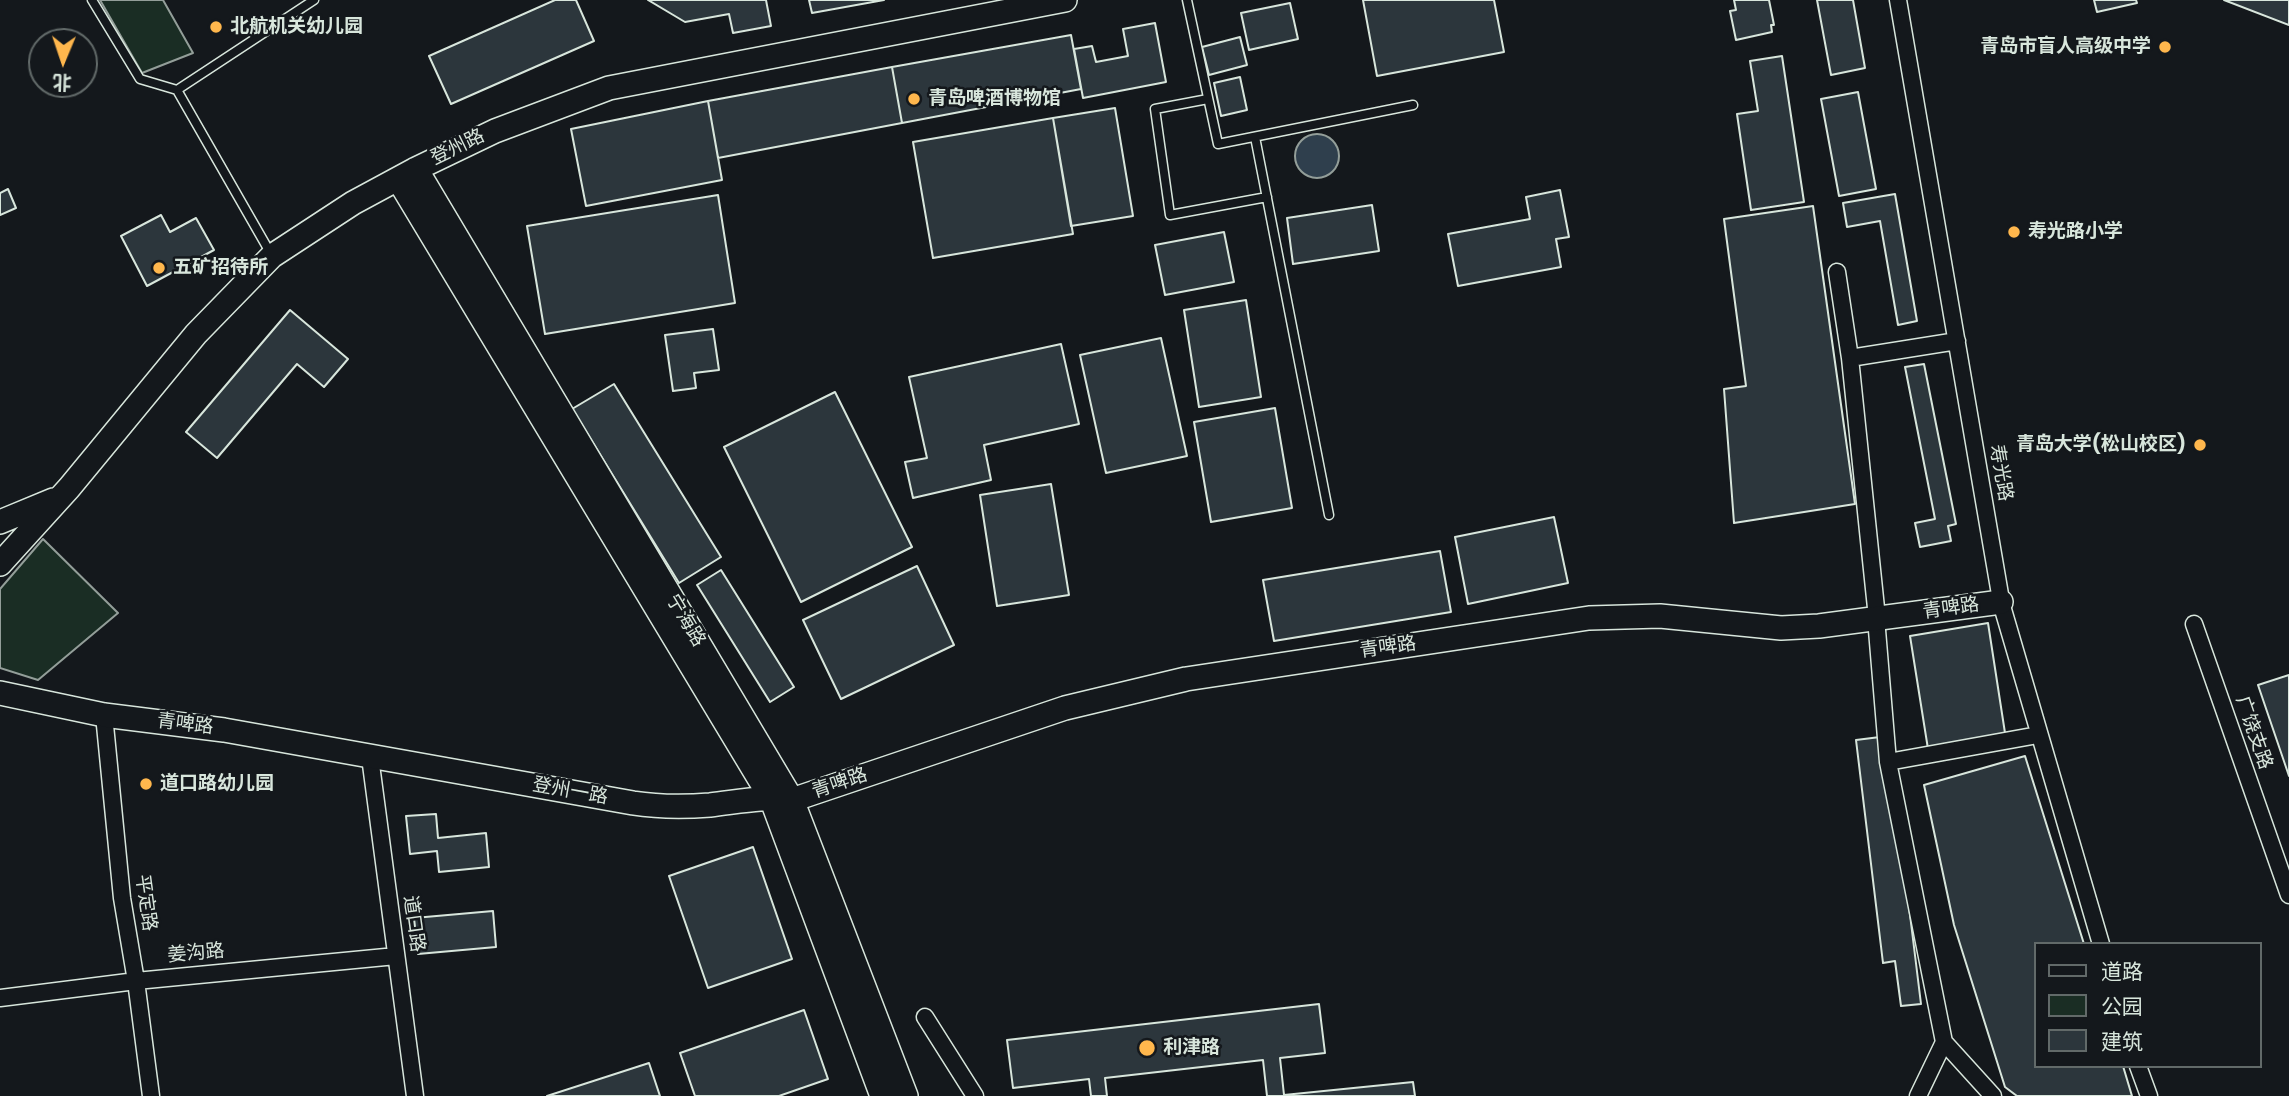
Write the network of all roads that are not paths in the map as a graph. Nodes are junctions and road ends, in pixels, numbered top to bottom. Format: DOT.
graph roads {
  1 [pos="92,0"];
  2 [pos="314,0"];
  3 [pos="1065,0"];
  4 [pos="1187,0"];
  5 [pos="1898,0"];
  6 [pos="177,90"];
  7 [pos="1208,99"];
  8 [pos="1413,105"];
  9 [pos="1255,137"];
  10 [pos="407,174"];
  11 [pos="1267,197"];
  12 [pos="272,256"];
  13 [pos="1837,272"];
  14 [pos="1956,341"];
  15 [pos="1850,358"];
  16 [pos="69,488"];
  17 [pos="1329,515"];
  18 [pos="0,522"];
  19 [pos="0,564"];
  20 [pos="2001,602"];
  21 [pos="1875,608"];
  22 [pos="2194,624"];
  23 [pos="1877,630"];
  24 [pos="0,693"];
  25 [pos="104,715"];
  26 [pos="2039,736"];
  27 [pos="370,757"];
  28 [pos="1888,762"];
  29 [pos="781,799"];
  30 [pos="2289,895"];
  31 [pos="2100,942"];
  32 [pos="396,956"];
  33 [pos="136,981"];
  34 [pos="0,998"];
  35 [pos="925,1017"];
  36 [pos="1944,1042"];
  37 [pos="2139,1068"];
  38 [pos="151,1096"];
  39 [pos="415,1096"];
  40 [pos="882,1096"];
  41 [pos="906,1096"];
  42 [pos="975,1096"];
  43 [pos="1918,1096"];
  44 [pos="1993,1096"];
  45 [pos="2149,1096"];
  1 -- 6 [label="lane"];
  2 -- 6 [label="lane"];
  3 -- 10 [label="street, 登州路"];
  4 -- 7 [label="lane"];
  5 -- 14 [label="street, 寿光路"];
  6 -- 12 [label="lane"];
  7 -- 9 [label="lane"];
  7 -- 11 [label="lane"];
  8 -- 9 [label="lane"];
  9 -- 11 [label="lane"];
  10 -- 12 [label="street, 登州路"];
  10 -- 29 [label="street, 宁海路"];
  11 -- 17 [label="lane"];
  12 -- 16 [label="street, 登州路"];
  13 -- 15 [label="street"];
  14 -- 15 [label="street"];
  14 -- 20 [label="street, 寿光路"];
  15 -- 21 [label="street"];
  16 -- 18 [label="street"];
  16 -- 19 [label="street, 登州路"];
  20 -- 26 [label="street, 寿光路"];
  20 -- 29 [label="street, 青啤路"];
  22 -- 30 [label="street, 广饶支路"];
  23 -- 28 [label="street"];
  24 -- 25 [label="street, 青啤路"];
  25 -- 27 [label="street, 青啤路"];
  25 -- 33 [label="street, 平定路"];
  26 -- 28 [label="street"];
  26 -- 31 [label="street, 寿光路"];
  27 -- 29 [label="street, 登州一路"];
  27 -- 32 [label="street, 道口路"];
  28 -- 36 [label="street"];
  29 -- 40 [label="street, 宁海路"];
  29 -- 41 [label="street, 宁海路"];
  32 -- 33 [label="street, 姜沟路"];
  32 -- 39 [label="street, 道口路"];
  33 -- 34 [label="street, 姜沟路"];
  33 -- 38 [label="street, 平定路"];
  35 -- 42 [label="street"];
  36 -- 43 [label="street"];
  36 -- 44 [label="street"];
  37 -- 45 [label="street"];
}
